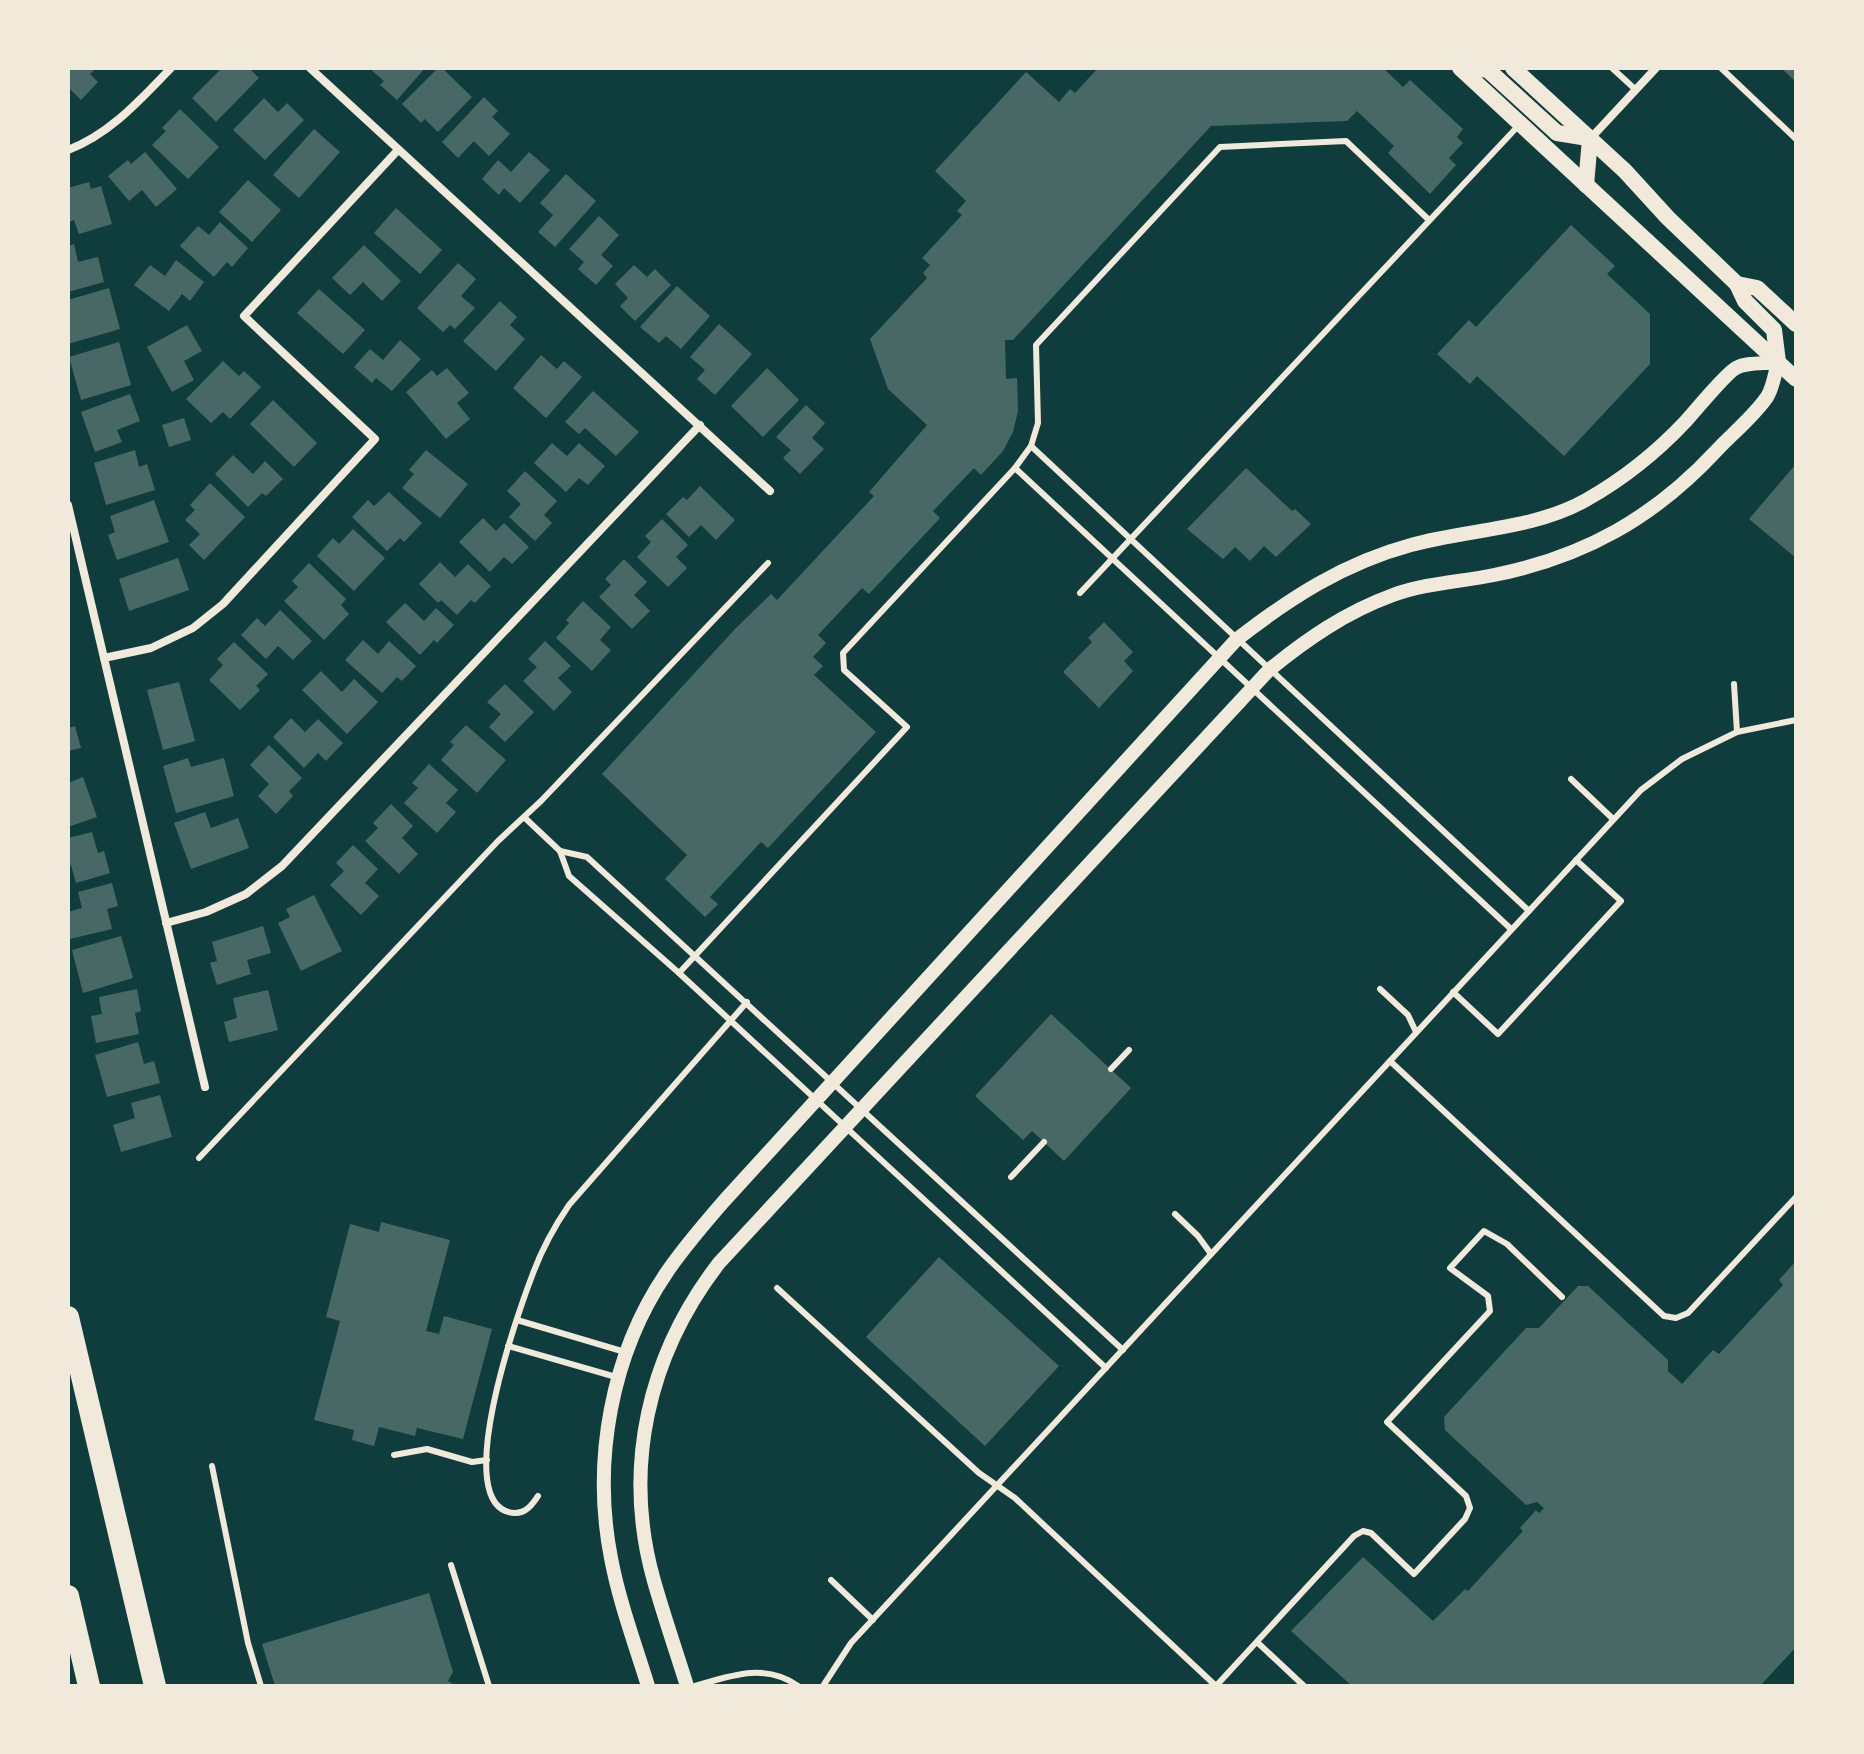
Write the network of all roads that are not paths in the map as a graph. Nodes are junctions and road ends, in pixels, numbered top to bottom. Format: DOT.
graph roads {
  1 [pos="171,68"];
  2 [pos="310,68"];
  3 [pos="1460,68"];
  4 [pos="1475,68"];
  5 [pos="1513,68"];
  6 [pos="1612,68"];
  7 [pos="1656,68"];
  8 [pos="1721,68"];
  9 [pos="1636,90"];
  10 [pos="1520,124"];
  11 [pos="1590,139"];
  12 [pos="1796,139"];
  13 [pos="68,150"];
  14 [pos="398,150"];
  15 [pos="1586,185"];
  16 [pos="1429,220"];
  17 [pos="1737,284"];
  18 [pos="1796,324"];
  19 [pos="1778,362"];
  20 [pos="1796,363"];
  21 [pos="1796,379"];
  22 [pos="700,425"];
  23 [pos="1031,446"];
  24 [pos="1015,468"];
  25 [pos="770,491"];
  26 [pos="68,505"];
  27 [pos="1131,539"];
  28 [pos="1112,559"];
  29 [pos="768,563"];
  30 [pos="1080,593"];
  31 [pos="1236,640"];
  32 [pos="104,658"];
  33 [pos="1219,658"];
  34 [pos="1269,670"];
  35 [pos="1734,684"];
  36 [pos="1251,688"];
  37 [pos="1796,720"];
  38 [pos="1737,732"];
  39 [pos="1571,779"];
  40 [pos="524,817"];
  41 [pos="1613,819"];
  42 [pos="560,851"];
  43 [pos="1576,860"];
  44 [pos="1529,911"];
  45 [pos="166,923"];
  46 [pos="1511,929"];
  47 [pos="695,955"];
  48 [pos="679,973"];
  49 [pos="1380,989"];
  50 [pos="1453,992"];
  51 [pos="747,1002"];
  52 [pos="730,1020"];
  53 [pos="1416,1032"];
  54 [pos="1129,1050"];
  55 [pos="1390,1061"];
  56 [pos="1111,1069"];
  57 [pos="832,1080"];
  58 [pos="205,1087"];
  59 [pos="815,1100"];
  60 [pos="863,1108"];
  61 [pos="845,1127"];
  62 [pos="1044,1142"];
  63 [pos="199,1158"];
  64 [pos="1011,1177"];
  65 [pos="1796,1197"];
  66 [pos="1175,1214"];
  67 [pos="1211,1254"];
  68 [pos="777,1288"];
  69 [pos="1562,1297"];
  70 [pos="68,1317"];
  71 [pos="517,1320"];
  72 [pos="508,1346"];
  73 [pos="1123,1350"];
  74 [pos="626,1352"];
  75 [pos="1106,1368"];
  76 [pos="618,1377"];
  77 [pos="394,1455"];
  78 [pos="487,1460"];
  79 [pos="212,1466"];
  80 [pos="997,1486"];
  81 [pos="538,1496"];
  82 [pos="451,1565"];
  83 [pos="831,1580"];
  84 [pos="68,1596"];
  85 [pos="873,1620"];
  86 [pos="1257,1642"];
  87 [pos="89,1686"];
  88 [pos="155,1686"];
  89 [pos="261,1686"];
  90 [pos="489,1686"];
  91 [pos="648,1686"];
  92 [pos="687,1686"];
  93 [pos="695,1686"];
  94 [pos="798,1686"];
  95 [pos="823,1686"];
  96 [pos="1216,1686"];
  97 [pos="1304,1686"];
  1 -- 13 [label="street"];
  2 -- 14 [label="street"];
  3 -- 10 [label="main road"];
  4 -- 11 [label="main road"];
  5 -- 11 [label="main road"];
  6 -- 9 [label="lane"];
  7 -- 9 [label="street"];
  8 -- 12 [label="lane"];
  9 -- 11 [label="street"];
  10 -- 15 [label="main road"];
  10 -- 16 [label="lane"];
  11 -- 15 [label="main road"];
  11 -- 17 [label="main road"];
  14 -- 22 [label="street"];
  14 -- 32 [label="street"];
  15 -- 19 [label="main road"];
  16 -- 23 [label="lane"];
  16 -- 27 [label="lane"];
  17 -- 18 [label="main road"];
  17 -- 19 [label="main road"];
  19 -- 20 [label="main road"];
  19 -- 21 [label="main road"];
  19 -- 31 [label="street"];
  19 -- 34 [label="street"];
  22 -- 25 [label="street"];
  22 -- 45 [label="street"];
  23 -- 24 [label="lane"];
  23 -- 27 [label="lane"];
  24 -- 28 [label="lane"];
  24 -- 47 [label="lane"];
  26 -- 32 [label="street"];
  27 -- 28 [label="lane"];
  27 -- 31 [label="lane"];
  28 -- 30 [label="lane"];
  28 -- 33 [label="lane"];
  29 -- 40 [label="lane"];
  31 -- 33 [label="street"];
  31 -- 34 [label="lane"];
  32 -- 45 [label="street"];
  33 -- 36 [label="lane"];
  33 -- 57 [label="street"];
  34 -- 36 [label="street"];
  34 -- 44 [label="lane"];
  35 -- 38 [label="lane"];
  36 -- 46 [label="lane"];
  36 -- 60 [label="street"];
  37 -- 38 [label="lane"];
  38 -- 41 [label="lane"];
  39 -- 41 [label="lane"];
  40 -- 42 [label="lane"];
  40 -- 63 [label="lane"];
  41 -- 43 [label="lane"];
  42 -- 47 [label="lane"];
  42 -- 48 [label="lane"];
  43 -- 44 [label="lane"];
  43 -- 50 [label="lane"];
  44 -- 46 [label="lane"];
  45 -- 58 [label="street"];
  46 -- 50 [label="lane"];
  47 -- 48 [label="lane"];
  47 -- 51 [label="lane"];
  48 -- 52 [label="lane"];
  49 -- 53 [label="lane"];
  50 -- 53 [label="lane"];
  51 -- 52 [label="lane"];
  51 -- 57 [label="lane"];
  52 -- 59 [label="lane"];
  52 -- 71 [label="lane"];
  53 -- 55 [label="lane"];
  54 -- 56 [label="lane"];
  55 -- 65 [label="lane"];
  55 -- 67 [label="lane"];
  57 -- 59 [label="street"];
  57 -- 60 [label="lane"];
  59 -- 61 [label="lane"];
  59 -- 74 [label="street"];
  60 -- 61 [label="street"];
  60 -- 73 [label="lane"];
  61 -- 75 [label="lane"];
  61 -- 92 [label="street"];
  62 -- 64 [label="lane"];
  66 -- 67 [label="lane"];
  67 -- 73 [label="lane"];
  68 -- 80 [label="lane"];
  69 -- 86 [label="lane"];
  70 -- 88 [label="highway"];
  71 -- 72 [label="lane"];
  71 -- 74 [label="lane"];
  72 -- 76 [label="lane"];
  72 -- 78 [label="lane"];
  73 -- 75 [label="lane"];
  74 -- 76 [label="street"];
  75 -- 80 [label="lane"];
  76 -- 91 [label="street"];
  77 -- 78 [label="lane"];
  78 -- 81 [label="lane"];
  79 -- 89 [label="lane"];
  80 -- 85 [label="lane"];
  80 -- 96 [label="lane"];
  82 -- 90 [label="lane"];
  83 -- 85 [label="lane"];
  84 -- 87 [label="highway"];
  85 -- 95 [label="lane"];
  86 -- 96 [label="lane"];
  86 -- 97 [label="lane"];
  93 -- 94 [label="lane"];
}
